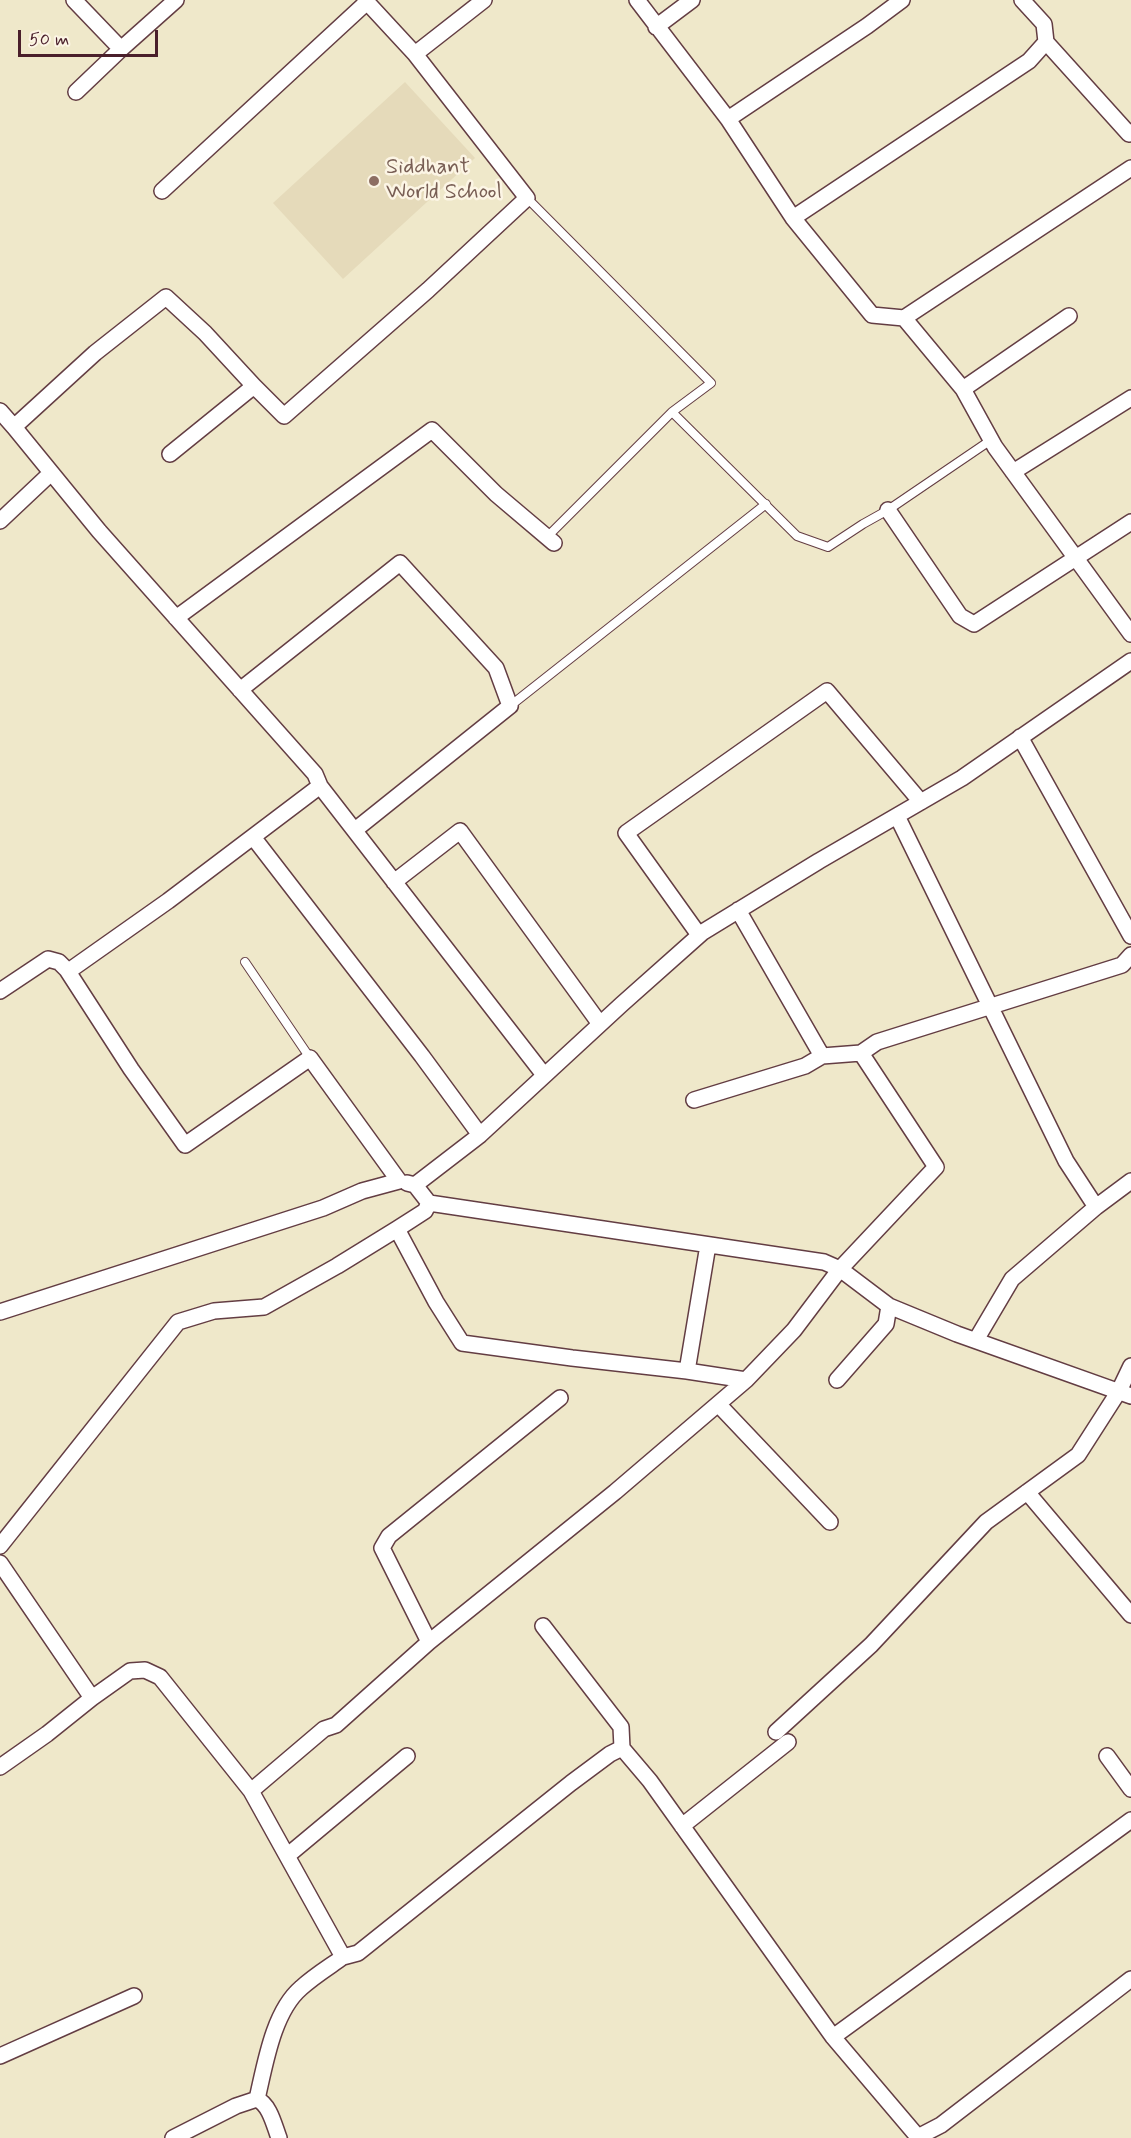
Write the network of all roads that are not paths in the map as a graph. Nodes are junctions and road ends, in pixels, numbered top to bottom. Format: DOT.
graph roads {
  1 [pos="176,0"];
  2 [pos="484,0"];
  3 [pos="637,0"];
  4 [pos="692,0"];
  5 [pos="902,0"];
  6 [pos="1022,0"];
  7 [pos="76,1"];
  8 [pos="366,1"];
  9 [pos="656,27"];
  10 [pos="1046,42"];
  11 [pos="121,49"];
  12 [pos="416,54"];
  13 [pos="76,92"];
  14 [pos="728,119"];
  15 [pos="1130,134"];
  16 [pos="1131,168"];
  17 [pos="162,191"];
  18 [pos="527,198"];
  19 [pos="793,218"];
  20 [pos="1069,316"];
  21 [pos="904,318"];
  22 [pos="254,386"];
  23 [pos="963,389"];
  24 [pos="1131,398"];
  25 [pos="0,411"];
  26 [pos="672,412"];
  27 [pos="14,427"];
  28 [pos="991,440"];
  29 [pos="170,454"];
  30 [pos="51,472"];
  31 [pos="1013,472"];
  32 [pos="766,504"];
  33 [pos="888,510"];
  34 [pos="0,521"];
  35 [pos="1131,522"];
  36 [pos="551,540"];
  37 [pos="1074,557"];
  38 [pos="176,618"];
  39 [pos="1131,634"];
  40 [pos="1131,661"];
  41 [pos="240,690"];
  42 [pos="510,706"];
  43 [pos="1020,738"];
  44 [pos="320,786"];
  45 [pos="921,802"];
  46 [pos="897,816"];
  47 [pos="355,830"];
  48 [pos="253,837"];
  49 [pos="394,882"];
  50 [pos="738,910"];
  51 [pos="699,935"];
  52 [pos="1131,936"];
  53 [pos="1131,955"];
  54 [pos="245,962"];
  55 [pos="67,970"];
  56 [pos="0,991"];
  57 [pos="990,1006"];
  58 [pos="600,1024"];
  59 [pos="861,1053"];
  60 [pos="822,1056"];
  61 [pos="310,1058"];
  62 [pos="544,1075"];
  63 [pos="694,1100"];
  64 [pos="480,1135"];
  65 [pos="399,1181"];
  66 [pos="1131,1182"];
  67 [pos="415,1185"];
  68 [pos="429,1203"];
  69 [pos="1096,1207"];
  70 [pos="397,1229"];
  71 [pos="708,1245"];
  72 [pos="840,1269"];
  73 [pos="889,1306"];
  74 [pos="0,1312"];
  75 [pos="976,1340"];
  76 [pos="1131,1366"];
  77 [pos="687,1371"];
  78 [pos="746,1380"];
  79 [pos="837,1380"];
  80 [pos="1125,1394"];
  81 [pos="560,1398"];
  82 [pos="718,1404"];
  83 [pos="1027,1492"];
  84 [pos="830,1522"];
  85 [pos="0,1546"];
  86 [pos="0,1563"];
  87 [pos="1131,1615"];
  88 [pos="543,1626"];
  89 [pos="429,1642"];
  90 [pos="92,1698"];
  91 [pos="622,1748"];
  92 [pos="407,1756"];
  93 [pos="1107,1756"];
  94 [pos="0,1767"];
  95 [pos="1131,1789"];
  96 [pos="251,1791"];
  97 [pos="1131,1820"];
  98 [pos="682,1826"];
  99 [pos="286,1856"];
  100 [pos="343,1957"];
  101 [pos="1131,1979"];
  102 [pos="134,1996"];
  103 [pos="833,2037"];
  104 [pos="0,2056"];
  105 [pos="257,2099"];
  106 [pos="173,2138"];
  107 [pos="279,2138"];
  1 -- 11 [label="street"];
  2 -- 12 [label="street"];
  3 -- 9 [label="street"];
  4 -- 9 [label="street"];
  5 -- 14 [label="street"];
  6 -- 10 [label="street"];
  7 -- 11 [label="street"];
  8 -- 12 [label="street"];
  8 -- 17 [label="street"];
  9 -- 14 [label="street"];
  10 -- 15 [label="street"];
  10 -- 19 [label="street"];
  11 -- 13 [label="street"];
  12 -- 18 [label="street"];
  14 -- 19 [label="street"];
  16 -- 21 [label="street"];
  18 -- 22 [label="street"];
  18 -- 26 [label="lane"];
  19 -- 21 [label="street"];
  20 -- 23 [label="street"];
  21 -- 23 [label="street"];
  22 -- 27 [label="street"];
  22 -- 29 [label="street"];
  23 -- 28 [label="street"];
  24 -- 31 [label="street"];
  25 -- 27 [label="street"];
  26 -- 32 [label="lane"];
  26 -- 36 [label="lane"];
  27 -- 30 [label="street"];
  28 -- 31 [label="street"];
  28 -- 33 [label="lane"];
  30 -- 34 [label="street"];
  30 -- 38 [label="street"];
  31 -- 37 [label="street"];
  32 -- 33 [label="lane"];
  32 -- 42 [label="lane"];
  33 -- 37 [label="street"];
  35 -- 37 [label="street"];
  36 -- 38 [label="street"];
  37 -- 39 [label="street"];
  38 -- 41 [label="street"];
  40 -- 43 [label="street"];
  41 -- 42 [label="street"];
  41 -- 44 [label="street"];
  42 -- 47 [label="street"];
  43 -- 45 [label="street"];
  43 -- 52 [label="street"];
  44 -- 47 [label="street"];
  44 -- 48 [label="street"];
  45 -- 46 [label="street"];
  45 -- 51 [label="street"];
  46 -- 50 [label="street"];
  46 -- 57 [label="street"];
  47 -- 49 [label="street"];
  48 -- 55 [label="street"];
  48 -- 64 [label="street"];
  49 -- 58 [label="street"];
  49 -- 62 [label="street"];
  50 -- 51 [label="street"];
  50 -- 60 [label="street"];
  51 -- 58 [label="street"];
  53 -- 57 [label="street"];
  54 -- 61 [label="lane"];
  55 -- 56 [label="street"];
  55 -- 61 [label="street"];
  57 -- 59 [label="street"];
  57 -- 69 [label="street"];
  58 -- 62 [label="street"];
  59 -- 60 [label="street"];
  59 -- 72 [label="street"];
  60 -- 63 [label="street"];
  61 -- 65 [label="street"];
  62 -- 64 [label="street"];
  64 -- 67 [label="street"];
  65 -- 67 [label="street"];
  65 -- 74 [label="street"];
  66 -- 69 [label="street"];
  67 -- 68 [label="street"];
  68 -- 70 [label="street"];
  68 -- 71 [label="street"];
  69 -- 75 [label="street"];
  70 -- 77 [label="street"];
  70 -- 85 [label="street"];
  71 -- 72 [label="street"];
  71 -- 77 [label="street"];
  72 -- 73 [label="street"];
  72 -- 78 [label="street"];
  73 -- 75 [label="street"];
  73 -- 79 [label="street"];
  75 -- 80 [label="street"];
  76 -- 80 [label="street"];
  77 -- 78 [label="street"];
  78 -- 82 [label="street"];
  80 -- 83 [label="street"];
  81 -- 89 [label="street"];
  82 -- 84 [label="street"];
  82 -- 89 [label="street"];
  83 -- 87 [label="street"];
  83 -- 98 [label="street"];
  86 -- 90 [label="street"];
  88 -- 91 [label="street"];
  89 -- 96 [label="street"];
  90 -- 94 [label="street"];
  90 -- 96 [label="street"];
  91 -- 98 [label="street"];
  91 -- 100 [label="street"];
  92 -- 99 [label="street"];
  93 -- 95 [label="street"];
  96 -- 99 [label="street"];
  97 -- 103 [label="street"];
  98 -- 103 [label="street"];
  99 -- 100 [label="street"];
  100 -- 105 [label="street"];
  101 -- 103 [label="street"];
  102 -- 104 [label="street"];
  105 -- 106 [label="street"];
  105 -- 107 [label="street"];
}
